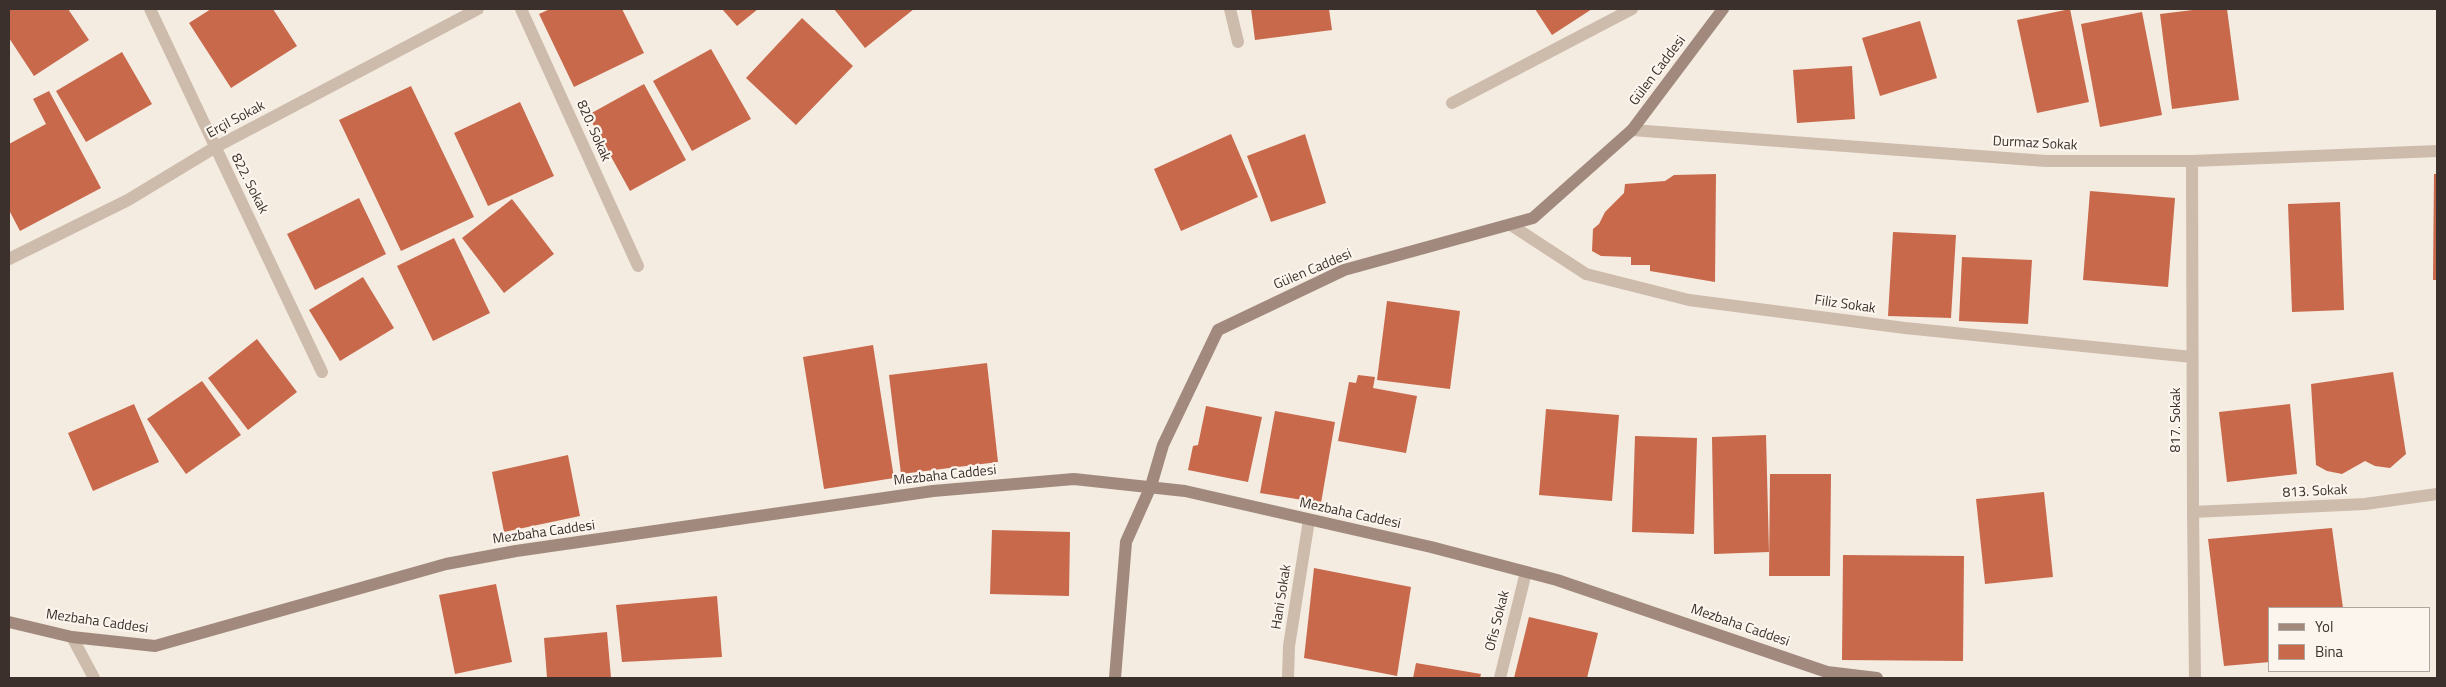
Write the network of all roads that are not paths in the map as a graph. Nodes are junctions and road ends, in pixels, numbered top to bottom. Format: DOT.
graph roads {
  1 [pos="150,9"];
  2 [pos="478,9"];
  3 [pos="521,9"];
  4 [pos="1230,9"];
  5 [pos="1632,9"];
  6 [pos="1723,9"];
  7 [pos="1238,42"];
  8 [pos="1452,103"];
  9 [pos="1632,130"];
  10 [pos="214,148"];
  11 [pos="2437,151"];
  12 [pos="2192,161"];
  13 [pos="1511,225"];
  14 [pos="9,259"];
  15 [pos="638,266"];
  16 [pos="2192,357"];
  17 [pos="322,372"];
  18 [pos="1151,486"];
  19 [pos="2437,494"];
  20 [pos="2192,512"];
  21 [pos="1309,520"];
  22 [pos="1526,572"];
  23 [pos="9,622"];
  24 [pos="72,636"];
  25 [pos="94,678"];
  26 [pos="1115,678"];
  27 [pos="1288,678"];
  28 [pos="1500,678"];
  29 [pos="1877,678"];
  30 [pos="2195,678"];
  1 -- 10 [label="street, 822. Sokak"];
  2 -- 10 [label="street, Erçil Sokak"];
  3 -- 15 [label="street, 820. Sokak"];
  4 -- 7 [label="street"];
  5 -- 8 [label="street"];
  6 -- 9 [label="street, Gülen Caddesi"];
  9 -- 12 [label="street, Durmaz Sokak"];
  9 -- 13 [label="street, Gülen Caddesi"];
  10 -- 14 [label="street, Erçil Sokak"];
  10 -- 17 [label="street, 822. Sokak"];
  11 -- 12 [label="street, Durmaz Sokak"];
  12 -- 16 [label="street, 817. Sokak"];
  13 -- 16 [label="street, Filiz Sokak"];
  13 -- 18 [label="street, Gülen Caddesi"];
  16 -- 20 [label="street, 817. Sokak"];
  18 -- 21 [label="street, Mezbaha Caddesi"];
  18 -- 24 [label="street, Mezbaha Caddesi"];
  18 -- 26 [label="street, Gülen Caddesi"];
  19 -- 20 [label="street, 813. Sokak"];
  20 -- 30 [label="street, 817. Sokak"];
  21 -- 22 [label="street, Mezbaha Caddesi"];
  21 -- 27 [label="street, Hani Sokak"];
  22 -- 28 [label="street, Ofis Sokak"];
  22 -- 29 [label="street, Mezbaha Caddesi"];
  23 -- 24 [label="street, Mezbaha Caddesi"];
  24 -- 25 [label="street"];
}
